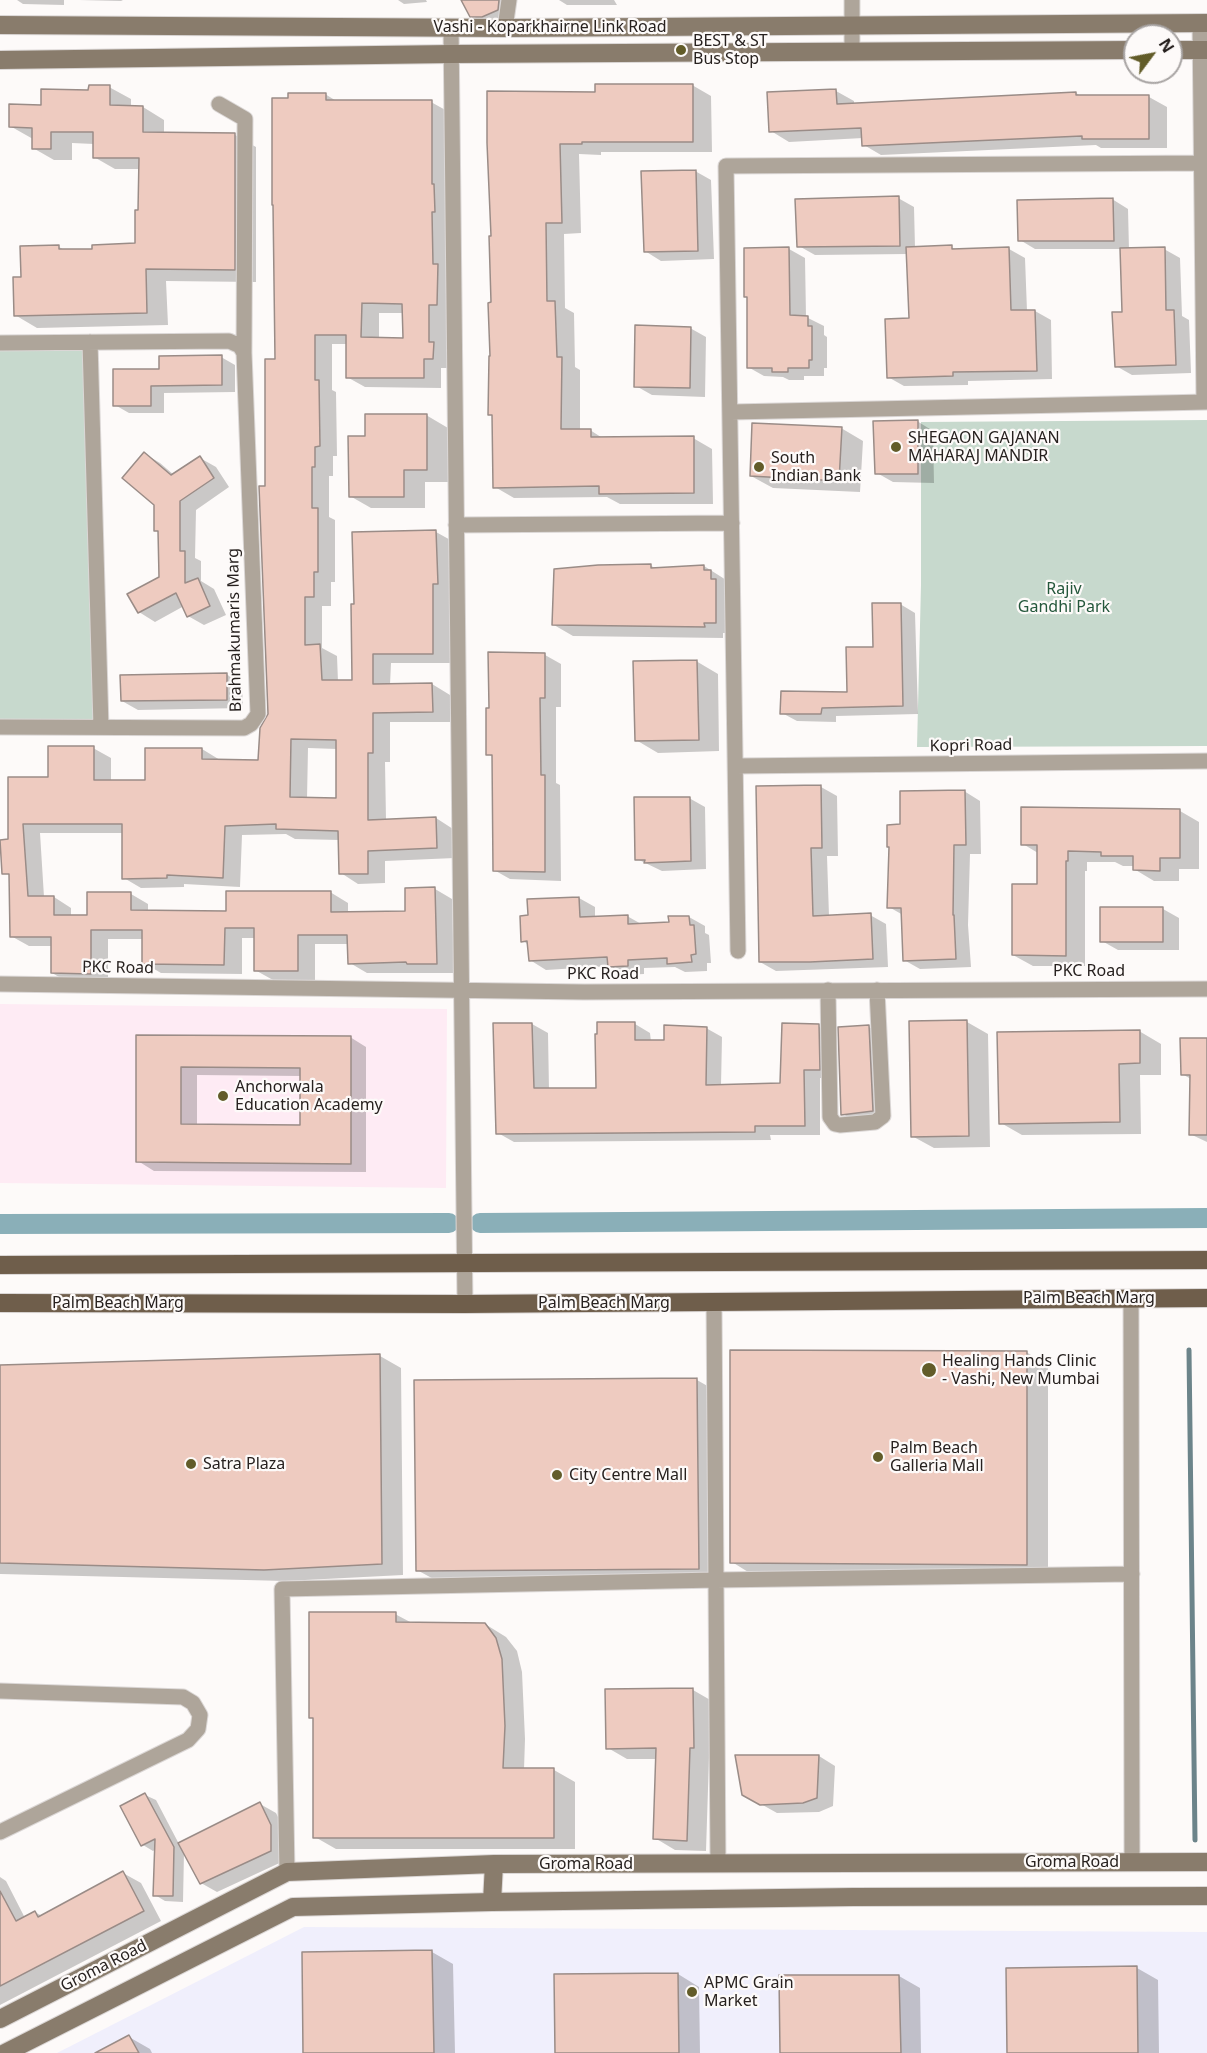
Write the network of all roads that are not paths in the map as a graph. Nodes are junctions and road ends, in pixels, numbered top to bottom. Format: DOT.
graph roads {
  1 [pos="509,0"];
  2 [pos="852,0"];
  3 [pos="1203,23"];
  4 [pos="0,25"];
  5 [pos="852,25"];
  6 [pos="451,27"];
  7 [pos="505,28"];
  8 [pos="1183,50"];
  9 [pos="1204,50"];
  10 [pos="1123,51"];
  11 [pos="852,52"];
  12 [pos="451,54"];
  13 [pos="0,60"];
  14 [pos="219,104"];
  15 [pos="1204,163"];
  16 [pos="90,342"];
  17 [pos="0,343"];
  18 [pos="244,353"];
  19 [pos="1206,402"];
  20 [pos="731,412"];
  21 [pos="732,523"];
  22 [pos="456,525"];
  23 [pos="0,727"];
  24 [pos="101,728"];
  25 [pos="1207,761"];
  26 [pos="736,766"];
  27 [pos="738,951"];
  28 [pos="0,984"];
  29 [pos="1207,989"];
  30 [pos="828,990"];
  31 [pos="877,990"];
  32 [pos="462,992"];
  33 [pos="1207,1260"];
  34 [pos="465,1263"];
  35 [pos="0,1265"];
  36 [pos="1131,1298"];
  37 [pos="1207,1298"];
  38 [pos="714,1302"];
  39 [pos="0,1303"];
  40 [pos="465,1304"];
  41 [pos="1131,1574"];
  42 [pos="716,1580"];
  43 [pos="0,1690"];
  44 [pos="0,1832"];
  45 [pos="1132,1862"];
  46 [pos="1207,1862"];
  47 [pos="718,1863"];
  48 [pos="494,1864"];
  49 [pos="287,1872"];
  50 [pos="1207,1896"];
  51 [pos="492,1902"];
  52 [pos="0,2019"];
  53 [pos="5,2053"];
  1 -- 7 [label="street"];
  2 -- 5 [label="street"];
  3 -- 5 [label="main road, Vashi - Koparkhairne Link Road"];
  3 -- 9 [label="street"];
  4 -- 6 [label="main road, Vashi - Koparkhairne Link Road"];
  5 -- 7 [label="main road, Vashi - Koparkhairne Link Road"];
  5 -- 11 [label="street"];
  6 -- 7 [label="main road, Vashi - Koparkhairne Link Road"];
  6 -- 12 [label="street"];
  8 -- 9 [label="main road"];
  9 -- 15 [label="street"];
  10 -- 11 [label="main road, Vashi - Koparkhairne Link Road"];
  11 -- 12 [label="main road, Vashi - Koparkhairne Link Road"];
  12 -- 13 [label="main road, Vashi - Koparkhairne Link Road"];
  12 -- 22 [label="street"];
  14 -- 18 [label="street, Brahmakumaris Marg"];
  15 -- 19 [label="street"];
  15 -- 20 [label="street"];
  16 -- 17 [label="street"];
  16 -- 18 [label="street"];
  16 -- 24 [label="street"];
  18 -- 24 [label="street, Brahmakumaris Marg"];
  19 -- 20 [label="street"];
  20 -- 21 [label="street"];
  21 -- 22 [label="street"];
  21 -- 26 [label="street"];
  22 -- 32 [label="street"];
  23 -- 24 [label="street, Brahmakumaris Marg"];
  25 -- 26 [label="street, Kopri Road"];
  26 -- 27 [label="street"];
  28 -- 32 [label="street, PKC Road"];
  29 -- 31 [label="street, PKC Road"];
  30 -- 31 [label="street, PKC Road"];
  30 -- 31 [label="street"];
  30 -- 32 [label="street, PKC Road"];
  32 -- 34 [label="street"];
  33 -- 34 [label="main road"];
  34 -- 35 [label="main road"];
  34 -- 40 [label="street"];
  36 -- 37 [label="main road, Palm Beach Marg"];
  36 -- 38 [label="main road, Palm Beach Marg"];
  36 -- 41 [label="street"];
  38 -- 40 [label="main road, Palm Beach Marg"];
  38 -- 42 [label="street"];
  39 -- 40 [label="main road, Palm Beach Marg"];
  41 -- 42 [label="street"];
  41 -- 45 [label="street"];
  42 -- 47 [label="street"];
  42 -- 49 [label="street"];
  43 -- 44 [label="street"];
  45 -- 46 [label="main road, Groma Road"];
  45 -- 47 [label="main road, Groma Road"];
  47 -- 48 [label="main road, Groma Road"];
  48 -- 49 [label="main road, Groma Road"];
  48 -- 51 [label="main road"];
  49 -- 52 [label="main road, Groma Road"];
  50 -- 51 [label="main road, Groma Road"];
  51 -- 53 [label="main road, Groma Road"];
}
